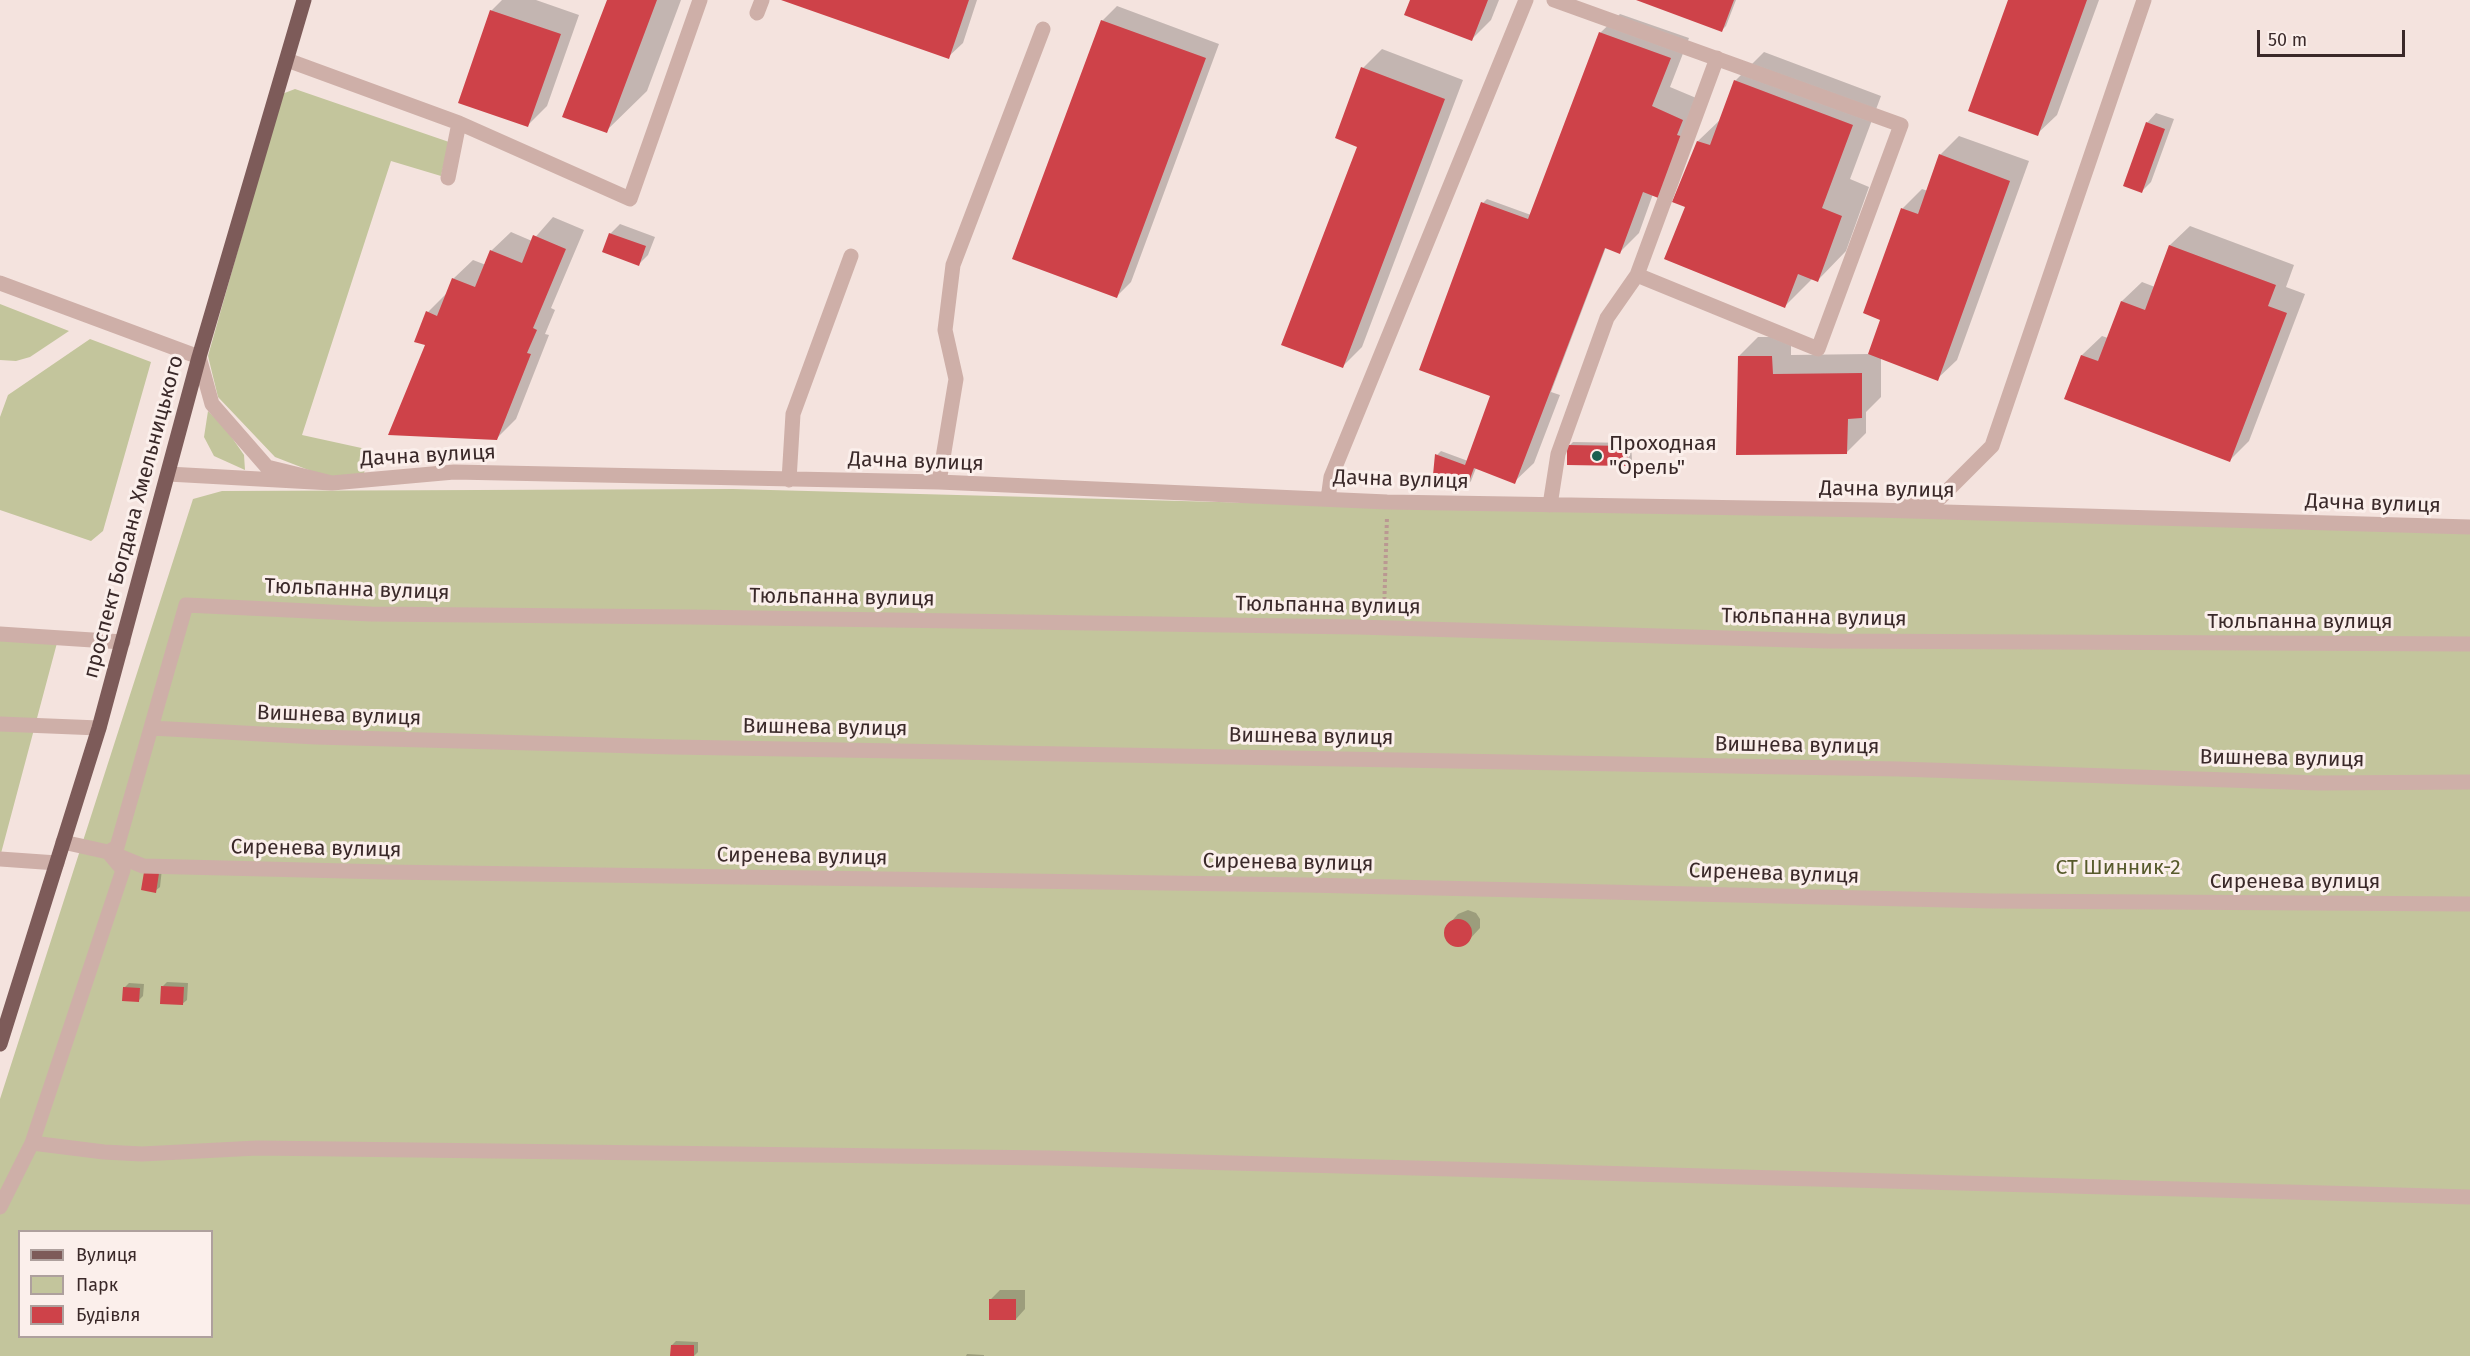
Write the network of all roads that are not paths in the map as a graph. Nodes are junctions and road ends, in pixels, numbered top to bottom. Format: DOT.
graph roads {
  1 [pos="304,0"];
  2 [pos="700,0"];
  3 [pos="1526,0"];
  4 [pos="1554,0"];
  5 [pos="2144,0"];
  6 [pos="1575,3"];
  7 [pos="1043,29"];
  8 [pos="1717,58"];
  9 [pos="287,60"];
  10 [pos="459,123"];
  11 [pos="448,178"];
  12 [pos="851,256"];
  13 [pos="1637,275"];
  14 [pos="0,283"];
  15 [pos="199,357"];
  16 [pos="168,474"];
  17 [pos="789,480"];
  18 [pos="939,482"];
  19 [pos="332,483"];
  20 [pos="1328,499"];
  21 [pos="1550,505"];
  22 [pos="1875,510"];
  23 [pos="2470,528"];
  24 [pos="0,634"];
  25 [pos="123,642"];
  26 [pos="2470,644"];
  27 [pos="0,724"];
  28 [pos="99,728"];
  29 [pos="151,728"];
  30 [pos="2470,782"];
  31 [pos="63,842"];
  32 [pos="108,852"];
  33 [pos="0,859"];
  34 [pos="57,863"];
  35 [pos="2470,904"];
  36 [pos="0,1044"];
  37 [pos="32,1143"];
  38 [pos="2470,1197"];
  39 [pos="0,1207"];
  1 -- 9 [label="main road, проспект Богдана Хмельницького"];
  2 -- 10 [label="street"];
  3 -- 20 [label="street"];
  4 -- 6 [label="street"];
  5 -- 22 [label="street"];
  6 -- 8 [label="street"];
  7 -- 18 [label="street"];
  8 -- 13 [label="street"];
  8 -- 13 [label="street"];
  9 -- 10 [label="street"];
  9 -- 15 [label="main road, проспект Богдана Хмельницького"];
  10 -- 11 [label="street"];
  12 -- 17 [label="street"];
  13 -- 21 [label="street"];
  14 -- 15 [label="street"];
  15 -- 16 [label="main road, проспект Богдана Хмельницького"];
  15 -- 19 [label="street"];
  16 -- 19 [label="street"];
  16 -- 25 [label="main road, проспект Богдана Хмельницького"];
  17 -- 18 [label="street, Дачна вулиця"];
  17 -- 19 [label="street, Дачна вулиця"];
  18 -- 20 [label="street, Дачна вулиця"];
  20 -- 21 [label="street, Дачна вулиця"];
  21 -- 22 [label="street, Дачна вулиця"];
  22 -- 23 [label="street, Дачна вулиця"];
  24 -- 25 [label="street"];
  25 -- 28 [label="main road, проспект Богдана Хмельницького"];
  26 -- 29 [label="street, Тюльпанна вулиця"];
  27 -- 28 [label="street"];
  28 -- 31 [label="main road, проспект Богдана Хмельницького"];
  29 -- 30 [label="street, Вишнева вулиця"];
  29 -- 32 [label="street"];
  31 -- 32 [label="street, Сиренева вулиця"];
  31 -- 34 [label="main road, проспект Богдана Хмельницького"];
  32 -- 35 [label="street, Сиренева вулиця"];
  32 -- 37 [label="street"];
  33 -- 34 [label="street"];
  34 -- 36 [label="main road, проспект Богдана Хмельницького"];
  37 -- 38 [label="street"];
  37 -- 39 [label="street"];
}
